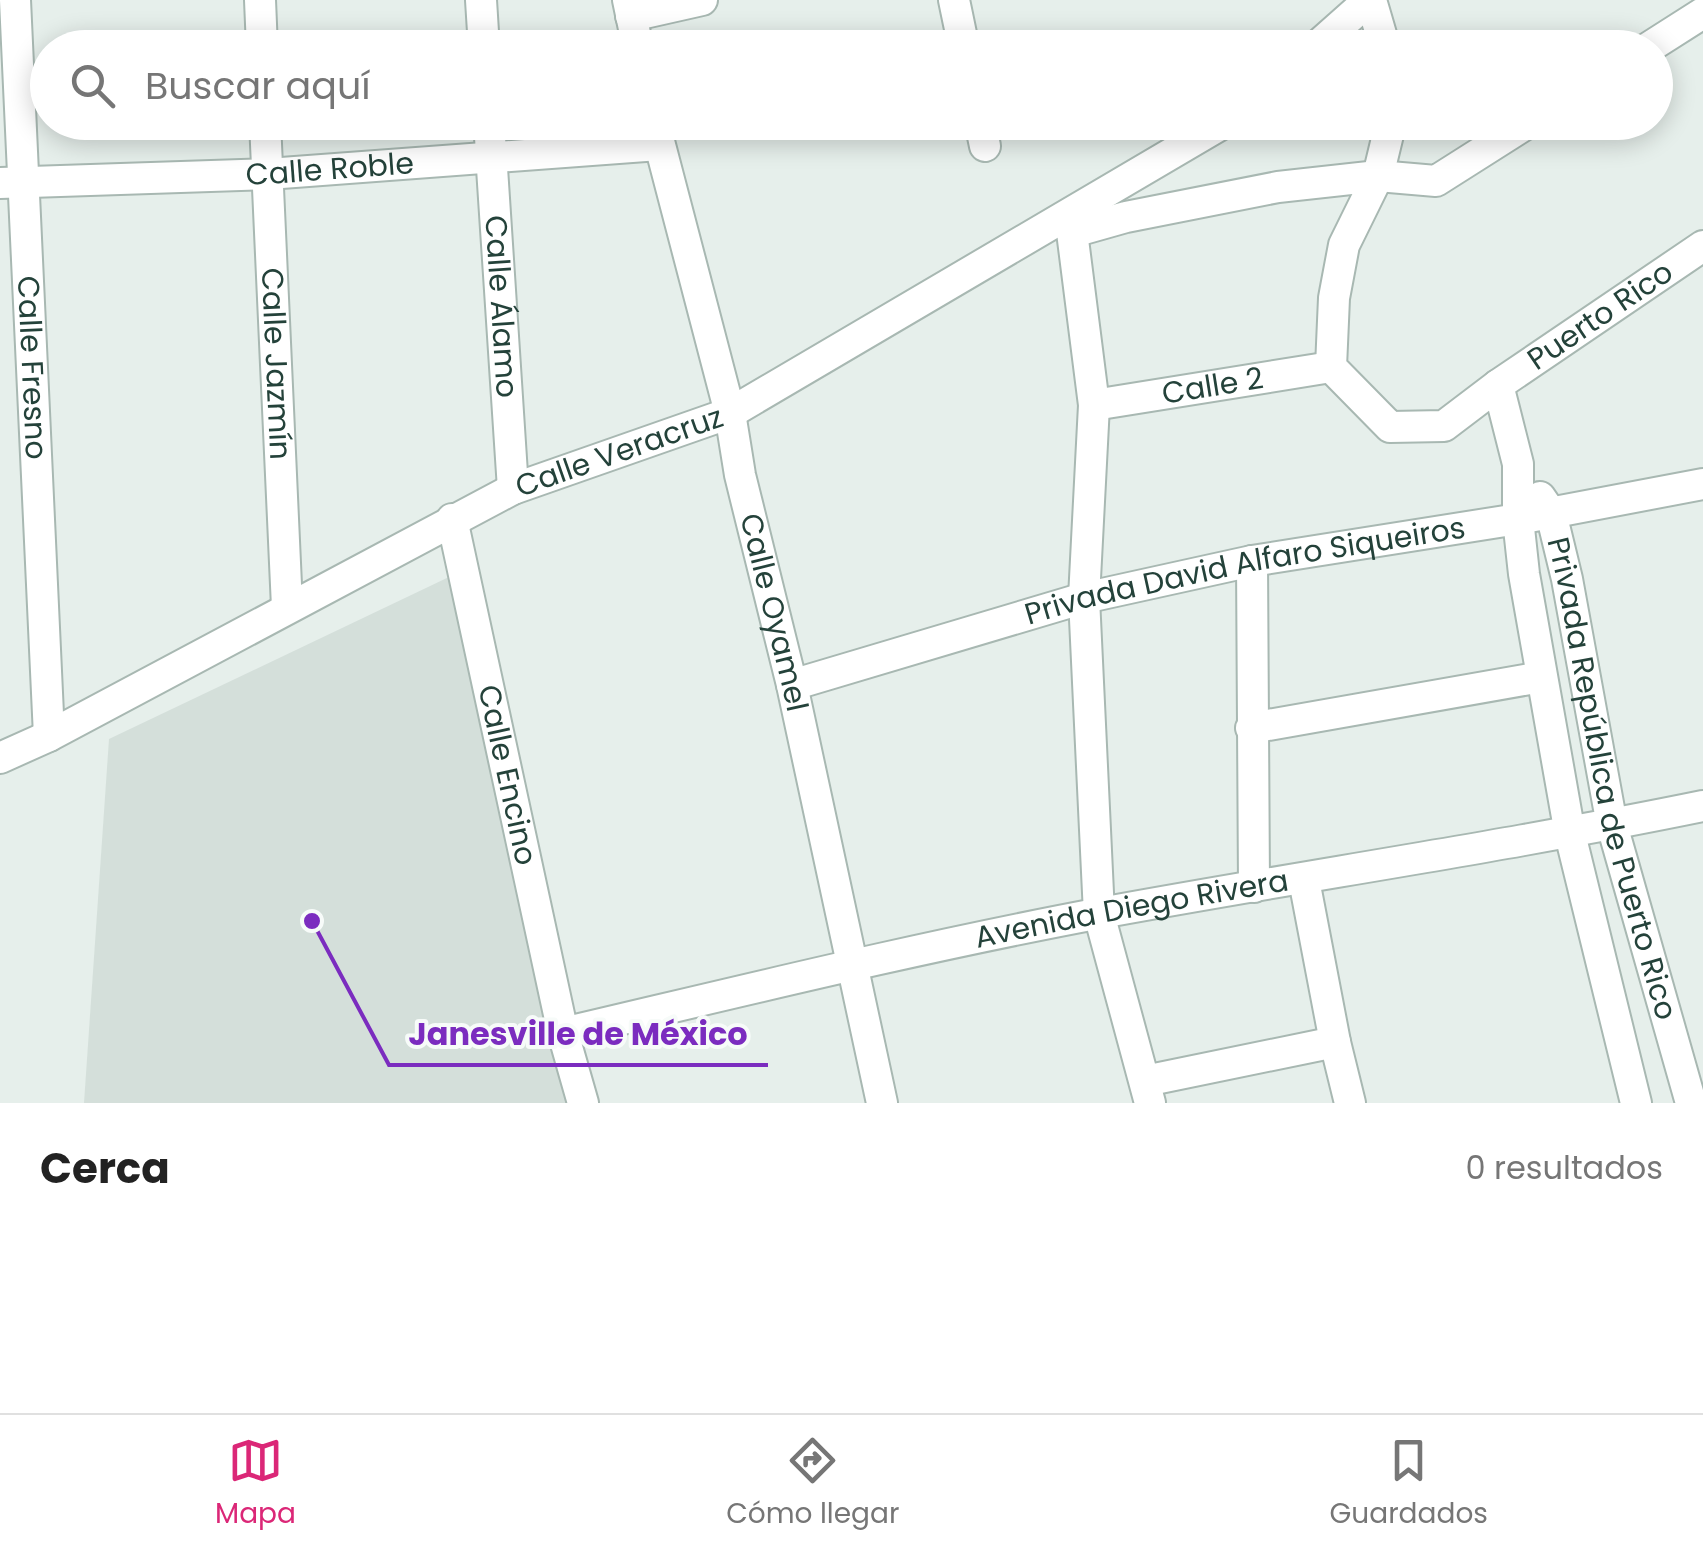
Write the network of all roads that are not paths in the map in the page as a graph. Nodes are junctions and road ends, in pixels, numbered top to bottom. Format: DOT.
graph roads {
  1 [pos="15,0"];
  2 [pos="260,0"];
  3 [pos="481,0"];
  4 [pos="702,0"];
  5 [pos="954,0"];
  6 [pos="1370,0"];
  7 [pos="630,8"];
  8 [pos="1703,13"];
  9 [pos="261,30"];
  10 [pos="483,30"];
  11 [pos="960,30"];
  12 [pos="1336,30"];
  13 [pos="1379,30"];
  14 [pos="1673,32"];
  15 [pos="267,140"];
  16 [pos="490,140"];
  17 [pos="618,140"];
  18 [pos="658,140"];
  19 [pos="1198,140"];
  20 [pos="1386,140"];
  21 [pos="1501,140"];
  22 [pos="491,160"];
  23 [pos="268,174"];
  24 [pos="1378,176"];
  25 [pos="12,183"];
  26 [pos="1071,224"];
  27 [pos="1703,246"];
  28 [pos="1331,367"];
  29 [pos="1498,385"];
  30 [pos="1094,405"];
  31 [pos="730,413"];
  32 [pos="1518,464"];
  33 [pos="1703,484"];
  34 [pos="513,489"];
  35 [pos="1550,513"];
  36 [pos="1518,519"];
  37 [pos="452,520"];
  38 [pos="1252,561"];
  39 [pos="1084,598"];
  40 [pos="286,607"];
  41 [pos="1541,677"];
  42 [pos="792,685"];
  43 [pos="1251,728"];
  44 [pos="49,736"];
  45 [pos="0,758"];
  46 [pos="1703,806"];
  47 [pos="1612,825"];
  48 [pos="1570,834"];
  49 [pos="1304,880"];
  50 [pos="1254,887"];
  51 [pos="1100,914"];
  52 [pos="850,965"];
  53 [pos="563,1033"];
  54 [pos="1334,1042"];
  55 [pos="1147,1092"];
  56 [pos="582,1103"];
  57 [pos="882,1103"];
  58 [pos="1350,1103"];
  59 [pos="1636,1103"];
  60 [pos="1691,1103"];
  1 -- 25 [label="street, Calle Fresno"];
  2 -- 9 [label="street"];
  3 -- 10 [label="street"];
  4 -- 7 [label="street"];
  5 -- 11 [label="street"];
  6 -- 12 [label="street"];
  6 -- 13 [label="street"];
  8 -- 14 [label="street"];
  15 -- 23 [label="street, Calle Jazmín"];
  16 -- 22 [label="street, Calle Álamo"];
  17 -- 22 [label="street, Calle Roble"];
  18 -- 31 [label="street, Calle Oyamel"];
  19 -- 26 [label="street, Calle Veracruz"];
  20 -- 24 [label="street"];
  21 -- 24 [label="street"];
  22 -- 23 [label="street, Calle Roble"];
  22 -- 34 [label="street, Calle Álamo"];
  23 -- 25 [label="street, Calle Roble"];
  23 -- 40 [label="street, Calle Jazmín"];
  24 -- 26 [label="street"];
  24 -- 28 [label="street"];
  25 -- 44 [label="street, Calle Fresno"];
  26 -- 30 [label="street"];
  26 -- 31 [label="street, Calle Veracruz"];
  27 -- 29 [label="street, Puerto Rico"];
  28 -- 29 [label="street, Puerto Rico"];
  28 -- 30 [label="street, Calle 2"];
  29 -- 32 [label="street, Privada República de Puerto Rico"];
  30 -- 39 [label="street"];
  31 -- 34 [label="street, Calle Veracruz"];
  31 -- 42 [label="street, Calle Oyamel"];
  32 -- 35 [label="street, Privada República de Puerto Rico"];
  32 -- 36 [label="street, Privada República de Puerto Rico"];
  33 -- 35 [label="street, Privada David Alfaro Siqueiros"];
  34 -- 37 [label="street, Calle Veracruz"];
  35 -- 36 [label="street, Privada David Alfaro Siqueiros"];
  35 -- 47 [label="street, Privada República de Puerto Rico"];
  36 -- 38 [label="street, Privada David Alfaro Siqueiros"];
  36 -- 41 [label="street, Privada República de Puerto Rico"];
  37 -- 40 [label="street, Calle Veracruz"];
  37 -- 53 [label="street, Calle Encino"];
  38 -- 39 [label="street, Privada David Alfaro Siqueiros"];
  38 -- 43 [label="street"];
  39 -- 42 [label="street, Privada David Alfaro Siqueiros"];
  39 -- 51 [label="street"];
  40 -- 44 [label="street, Calle Veracruz"];
  41 -- 43 [label="street"];
  41 -- 48 [label="street, Privada República de Puerto Rico"];
  42 -- 52 [label="street, Calle Oyamel"];
  43 -- 50 [label="street"];
  44 -- 45 [label="street, Calle Veracruz"];
  46 -- 47 [label="street, Avenida Diego Rivera"];
  47 -- 48 [label="street, Avenida Diego Rivera"];
  47 -- 60 [label="street, Privada República de Puerto Rico"];
  48 -- 49 [label="street, Avenida Diego Rivera"];
  48 -- 59 [label="street, Privada República de Puerto Rico"];
  49 -- 50 [label="street, Avenida Diego Rivera"];
  49 -- 54 [label="street"];
  50 -- 51 [label="street, Avenida Diego Rivera"];
  51 -- 52 [label="street, Avenida Diego Rivera"];
  51 -- 55 [label="street"];
  52 -- 53 [label="street, Avenida Diego Rivera"];
  52 -- 57 [label="street, Calle Oyamel"];
  53 -- 56 [label="street, Calle Encino"];
  54 -- 55 [label="street"];
  54 -- 58 [label="street"];
}
